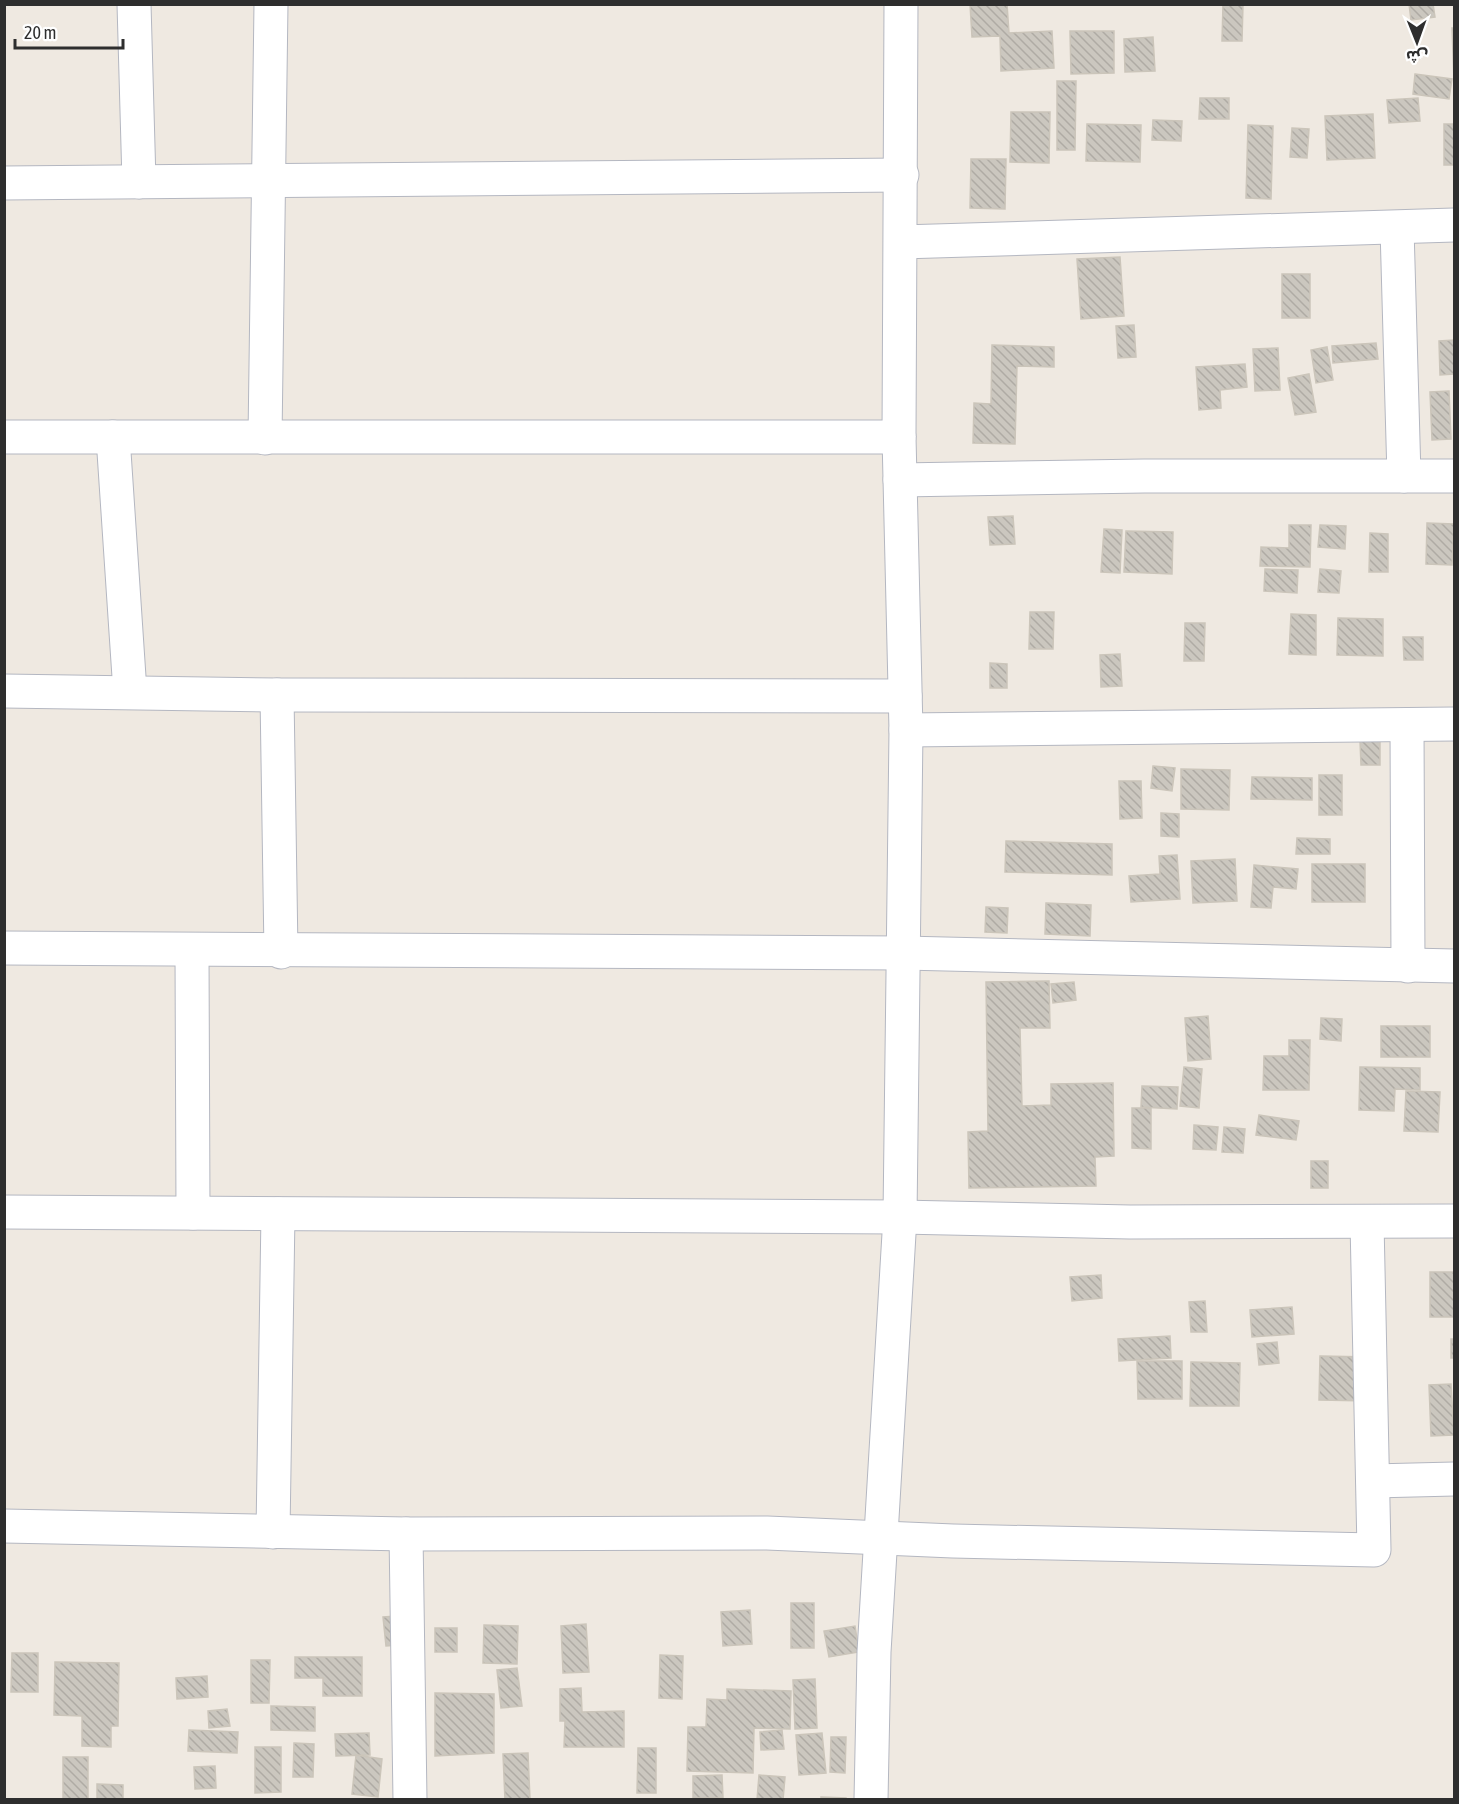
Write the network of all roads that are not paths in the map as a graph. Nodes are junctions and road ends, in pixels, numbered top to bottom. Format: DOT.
graph roads {
  1 [pos="134,4"];
  2 [pos="270,4"];
  3 [pos="901,4"];
  4 [pos="902,176"];
  5 [pos="139,182"];
  6 [pos="269,182"];
  7 [pos="4,183"];
  8 [pos="1455,225"];
  9 [pos="1397,228"];
  10 [pos="901,242"];
  11 [pos="4,437"];
  12 [pos="113,437"];
  13 [pos="899,437"];
  14 [pos="265,438"];
  15 [pos="1404,476"];
  16 [pos="1455,476"];
  17 [pos="900,480"];
  18 [pos="4,691"];
  19 [pos="130,692"];
  20 [pos="277,695"];
  21 [pos="905,696"];
  22 [pos="1455,724"];
  23 [pos="1407,725"];
  24 [pos="906,730"];
  25 [pos="4,948"];
  26 [pos="192,951"];
  27 [pos="281,952"];
  28 [pos="904,953"];
  29 [pos="1408,966"];
  30 [pos="1455,966"];
  31 [pos="4,1212"];
  32 [pos="194,1213"];
  33 [pos="278,1214"];
  34 [pos="900,1217"];
  35 [pos="1455,1221"];
  36 [pos="1367,1222"];
  37 [pos="1455,1479"];
  38 [pos="1372,1480"];
  39 [pos="4,1526"];
  40 [pos="273,1532"];
  41 [pos="406,1534"];
  42 [pos="882,1536"];
  43 [pos="410,1800"];
  44 [pos="871,1800"];
  1 -- 5 [label="street"];
  2 -- 6 [label="street"];
  3 -- 4 [label="street"];
  4 -- 6 [label="street"];
  4 -- 10 [label="street"];
  5 -- 6 [label="street"];
  5 -- 7 [label="street"];
  6 -- 14 [label="street"];
  8 -- 9 [label="street"];
  9 -- 10 [label="street"];
  9 -- 15 [label="street"];
  10 -- 13 [label="street"];
  11 -- 12 [label="street"];
  12 -- 14 [label="street"];
  12 -- 19 [label="street"];
  13 -- 14 [label="street"];
  13 -- 17 [label="street"];
  15 -- 16 [label="street"];
  15 -- 17 [label="street"];
  17 -- 21 [label="street"];
  18 -- 19 [label="street"];
  19 -- 20 [label="street"];
  20 -- 21 [label="street"];
  20 -- 27 [label="street"];
  21 -- 24 [label="street"];
  22 -- 23 [label="street"];
  23 -- 24 [label="street"];
  23 -- 29 [label="street"];
  24 -- 28 [label="street"];
  25 -- 26 [label="street"];
  26 -- 27 [label="street"];
  26 -- 32 [label="street"];
  27 -- 28 [label="street"];
  28 -- 29 [label="street"];
  28 -- 34 [label="street"];
  29 -- 30 [label="street"];
  31 -- 32 [label="street"];
  32 -- 33 [label="street"];
  33 -- 34 [label="street"];
  33 -- 40 [label="street"];
  34 -- 36 [label="street"];
  34 -- 42 [label="street"];
  35 -- 36 [label="street"];
  36 -- 38 [label="street"];
  37 -- 38 [label="street"];
  38 -- 42 [label="street"];
  39 -- 40 [label="street"];
  40 -- 41 [label="street"];
  41 -- 42 [label="street"];
  41 -- 43 [label="street"];
  42 -- 44 [label="street"];
}
